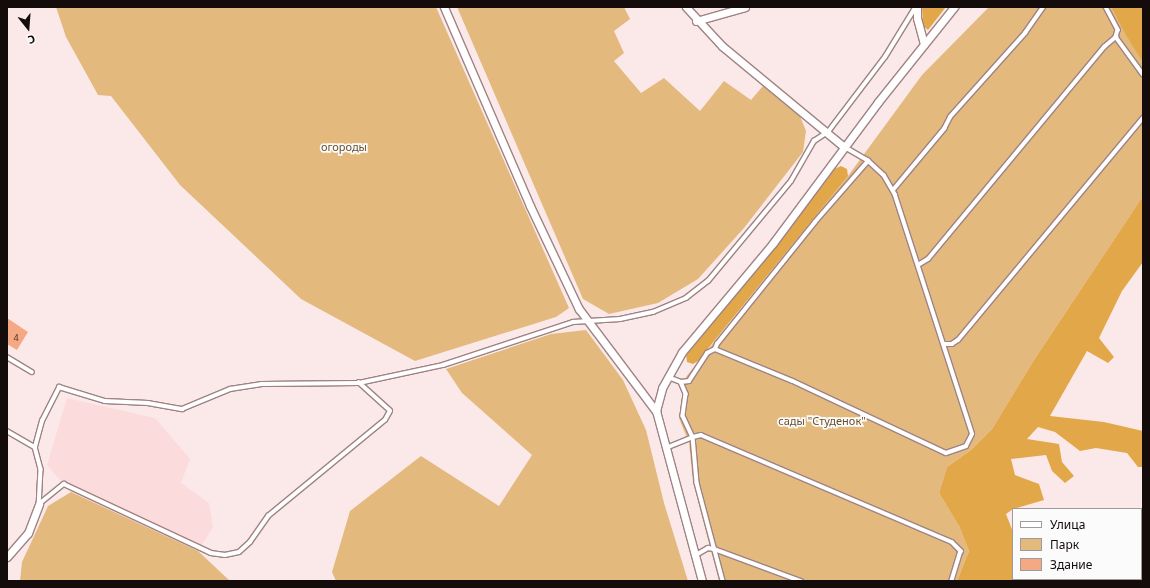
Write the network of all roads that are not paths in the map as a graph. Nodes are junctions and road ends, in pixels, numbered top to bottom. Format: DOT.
graph roads {
  1 [pos="444,7"];
  2 [pos="686,7"];
  3 [pos="745,7"];
  4 [pos="916,7"];
  5 [pos="954,7"];
  6 [pos="1043,7"];
  7 [pos="1106,7"];
  8 [pos="696,21"];
  9 [pos="1116,37"];
  10 [pos="924,44"];
  11 [pos="1143,74"];
  12 [pos="1143,118"];
  13 [pos="828,132"];
  14 [pos="844,147"];
  15 [pos="868,161"];
  16 [pos="893,190"];
  17 [pos="918,265"];
  18 [pos="587,323"];
  19 [pos="944,344"];
  20 [pos="715,349"];
  21 [pos="7,357"];
  22 [pos="32,372"];
  23 [pos="668,377"];
  24 [pos="682,382"];
  25 [pos="359,383"];
  26 [pos="656,410"];
  27 [pos="7,431"];
  28 [pos="693,437"];
  29 [pos="34,447"];
  30 [pos="665,449"];
  31 [pos="39,504"];
  32 [pos="714,549"];
  33 [pos="695,556"];
  34 [pos="7,557"];
  35 [pos="702,581"];
  36 [pos="723,581"];
  37 [pos="801,581"];
  38 [pos="952,581"];
  1 -- 18 [label="street"];
  2 -- 8 [label="street"];
  3 -- 8 [label="street"];
  4 -- 10 [label="street"];
  4 -- 13 [label="lane"];
  5 -- 10 [label="street"];
  6 -- 16 [label="lane"];
  7 -- 9 [label="lane"];
  8 -- 13 [label="street"];
  9 -- 11 [label="lane"];
  9 -- 17 [label="lane"];
  10 -- 14 [label="street"];
  12 -- 19 [label="lane"];
  13 -- 14 [label="street"];
  13 -- 18 [label="lane"];
  14 -- 15 [label="lane"];
  14 -- 23 [label="street"];
  15 -- 16 [label="lane"];
  15 -- 20 [label="lane"];
  16 -- 17 [label="lane"];
  17 -- 19 [label="lane"];
  18 -- 25 [label="lane"];
  18 -- 26 [label="street"];
  19 -- 20 [label="lane"];
  20 -- 24 [label="lane"];
  21 -- 22 [label="lane"];
  23 -- 24 [label="lane"];
  23 -- 26 [label="street"];
  24 -- 28 [label="lane"];
  25 -- 29 [label="lane"];
  25 -- 31 [label="lane"];
  26 -- 30 [label="street"];
  27 -- 29 [label="lane"];
  28 -- 30 [label="lane"];
  28 -- 32 [label="lane"];
  28 -- 38 [label="lane"];
  29 -- 31 [label="lane"];
  30 -- 33 [label="street"];
  31 -- 34 [label="street"];
  32 -- 33 [label="lane"];
  32 -- 36 [label="lane"];
  32 -- 37 [label="lane"];
  33 -- 35 [label="street"];
}
